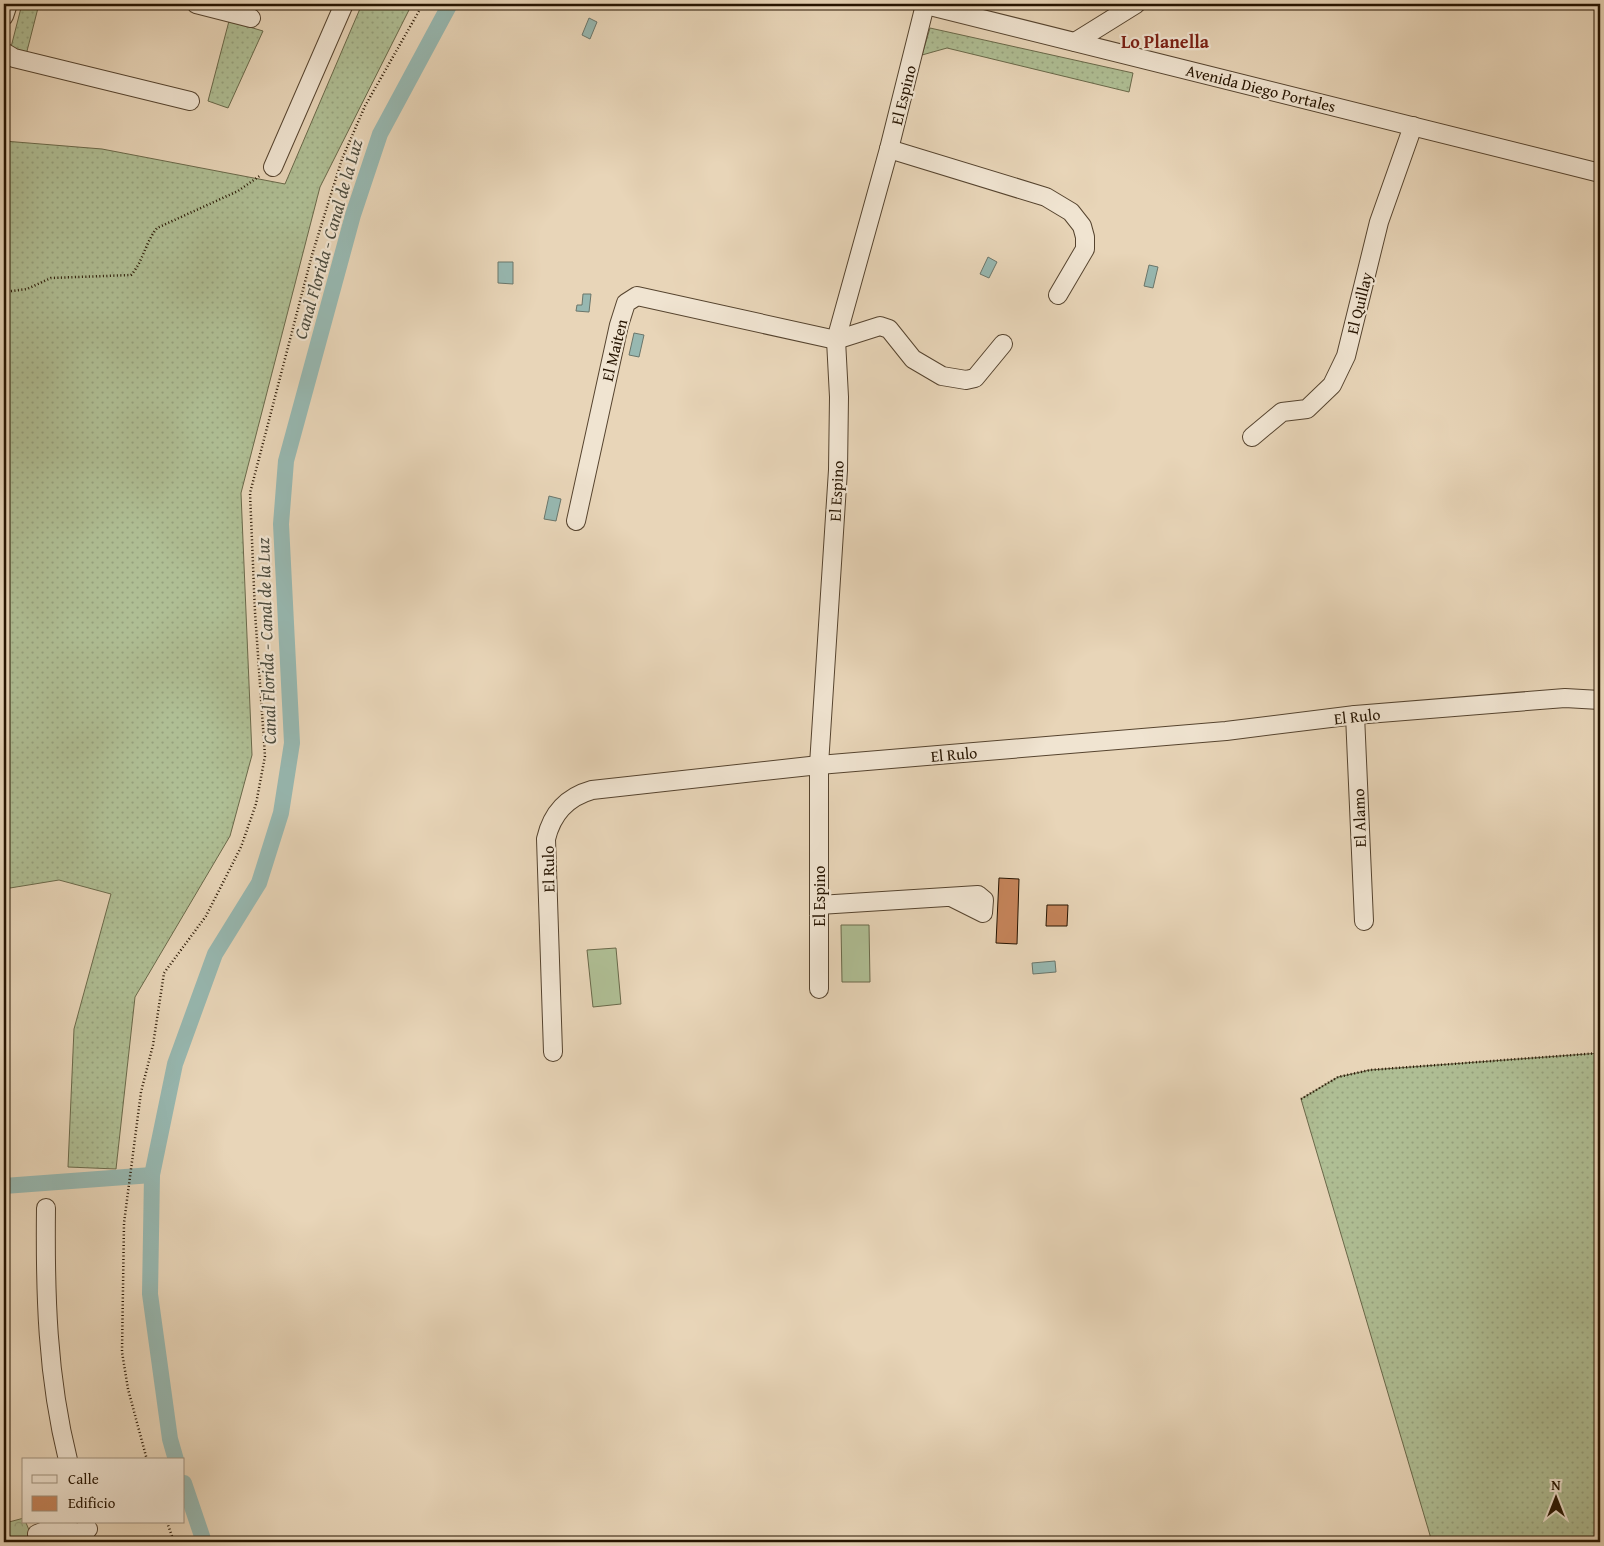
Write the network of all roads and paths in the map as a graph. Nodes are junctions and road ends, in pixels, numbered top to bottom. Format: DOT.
graph roads {
  1 [pos="8,4"];
  2 [pos="196,4"];
  3 [pos="344,4"];
  4 [pos="423,4"];
  5 [pos="923,4"];
  6 [pos="1136,4"];
  7 [pos="4,16"];
  8 [pos="251,18"];
  9 [pos="1075,42"];
  10 [pos="4,52"];
  11 [pos="190,101"];
  12 [pos="1414,126"];
  13 [pos="889,149"];
  14 [pos="273,167"];
  15 [pos="1600,173"];
  16 [pos="4,292"];
  17 [pos="1058,295"];
  18 [pos="836,340"];
  19 [pos="1002,344"];
  20 [pos="1252,437"];
  21 [pos="576,521"];
  22 [pos="1600,700"];
  23 [pos="1355,715"];
  24 [pos="819,765"];
  25 [pos="951,896"];
  26 [pos="819,905"];
  27 [pos="1364,921"];
  28 [pos="819,989"];
  29 [pos="553,1052"];
  30 [pos="1600,1054"];
  31 [pos="1301,1099"];
  32 [pos="46,1208"];
  33 [pos="68,1458"];
  34 [pos="146,1458"];
  35 [pos="65,1524"];
  36 [pos="168,1524"];
  37 [pos="89,1531"];
  38 [pos="44,1538"];
  39 [pos="174,1542"];
  1 -- 7 [label="street"];
  2 -- 8 [label="street"];
  3 -- 14 [label="street"];
  4 -- 34 [label="path"];
  5 -- 9 [label="street, Avenida Diego Portales"];
  5 -- 13 [label="street, El Espino"];
  6 -- 9 [label="street"];
  9 -- 12 [label="street, Avenida Diego Portales"];
  10 -- 11 [label="street"];
  12 -- 15 [label="street, Avenida Diego Portales"];
  12 -- 20 [label="street, El Quillay"];
  13 -- 17 [label="street"];
  13 -- 18 [label="street, El Espino"];
  14 -- 16 [label="path"];
  18 -- 19 [label="street"];
  18 -- 21 [label="street, El Maiten"];
  18 -- 24 [label="street, El Espino"];
  22 -- 23 [label="street, El Rulo"];
  23 -- 24 [label="street, El Rulo"];
  23 -- 27 [label="street, El Alamo"];
  24 -- 26 [label="street, El Espino"];
  24 -- 29 [label="street, El Rulo"];
  25 -- 26 [label="street"];
  26 -- 28 [label="street, El Espino"];
  30 -- 31 [label="path"];
  32 -- 33 [label="street"];
  35 -- 38 [label="street"];
  36 -- 39 [label="path"];
  37 -- 38 [label="street"];
}
